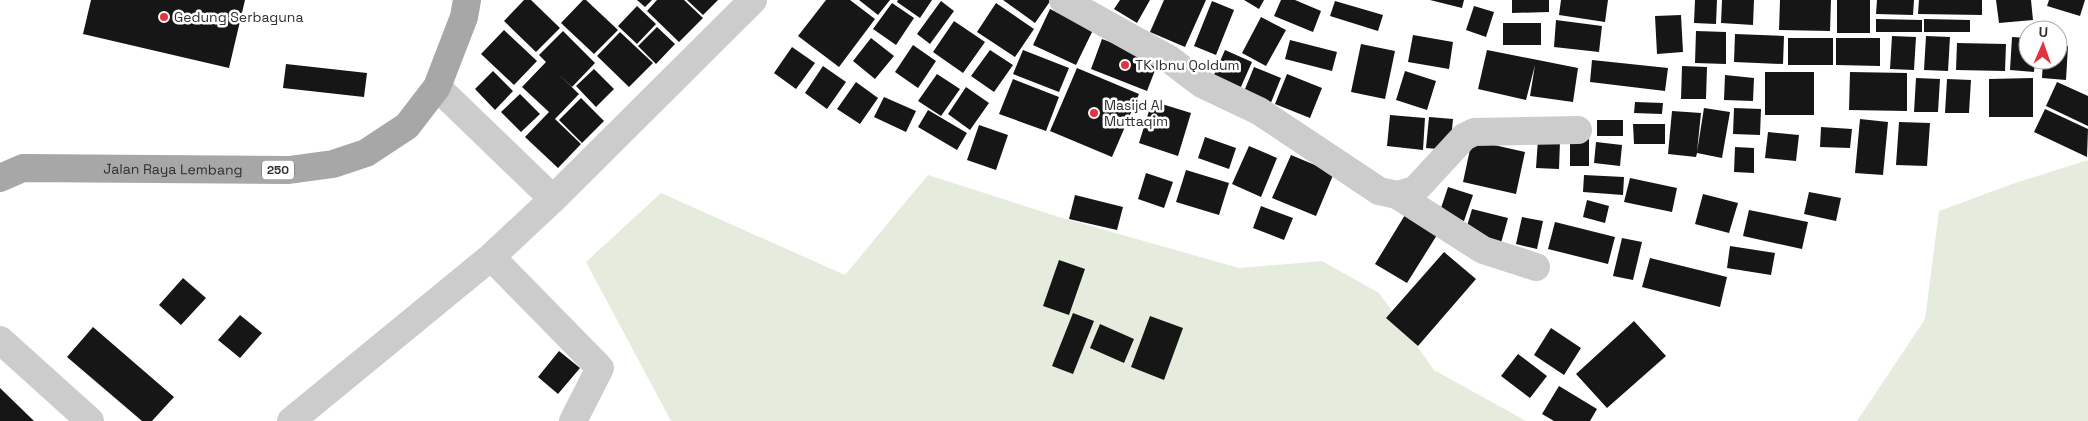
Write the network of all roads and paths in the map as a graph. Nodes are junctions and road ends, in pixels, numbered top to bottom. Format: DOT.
graph roads {
  1 [pos="467,0"];
  2 [pos="752,0"];
  3 [pos="1063,0"];
  4 [pos="437,87"];
  5 [pos="1578,130"];
  6 [pos="0,178"];
  7 [pos="1397,195"];
  8 [pos="553,199"];
  9 [pos="491,257"];
  10 [pos="1536,266"];
  11 [pos="0,340"];
  12 [pos="90,421"];
  13 [pos="292,421"];
  14 [pos="572,421"];
  1 -- 4 [label="main road, Jalan Raya Lembang / 250"];
  2 -- 8 [label="street"];
  3 -- 7 [label="street"];
  4 -- 6 [label="main road, Jalan Raya Lembang / 250"];
  4 -- 8 [label="street"];
  5 -- 7 [label="street"];
  7 -- 10 [label="street"];
  8 -- 9 [label="street"];
  9 -- 13 [label="street"];
  9 -- 14 [label="street"];
  11 -- 12 [label="street"];
}
